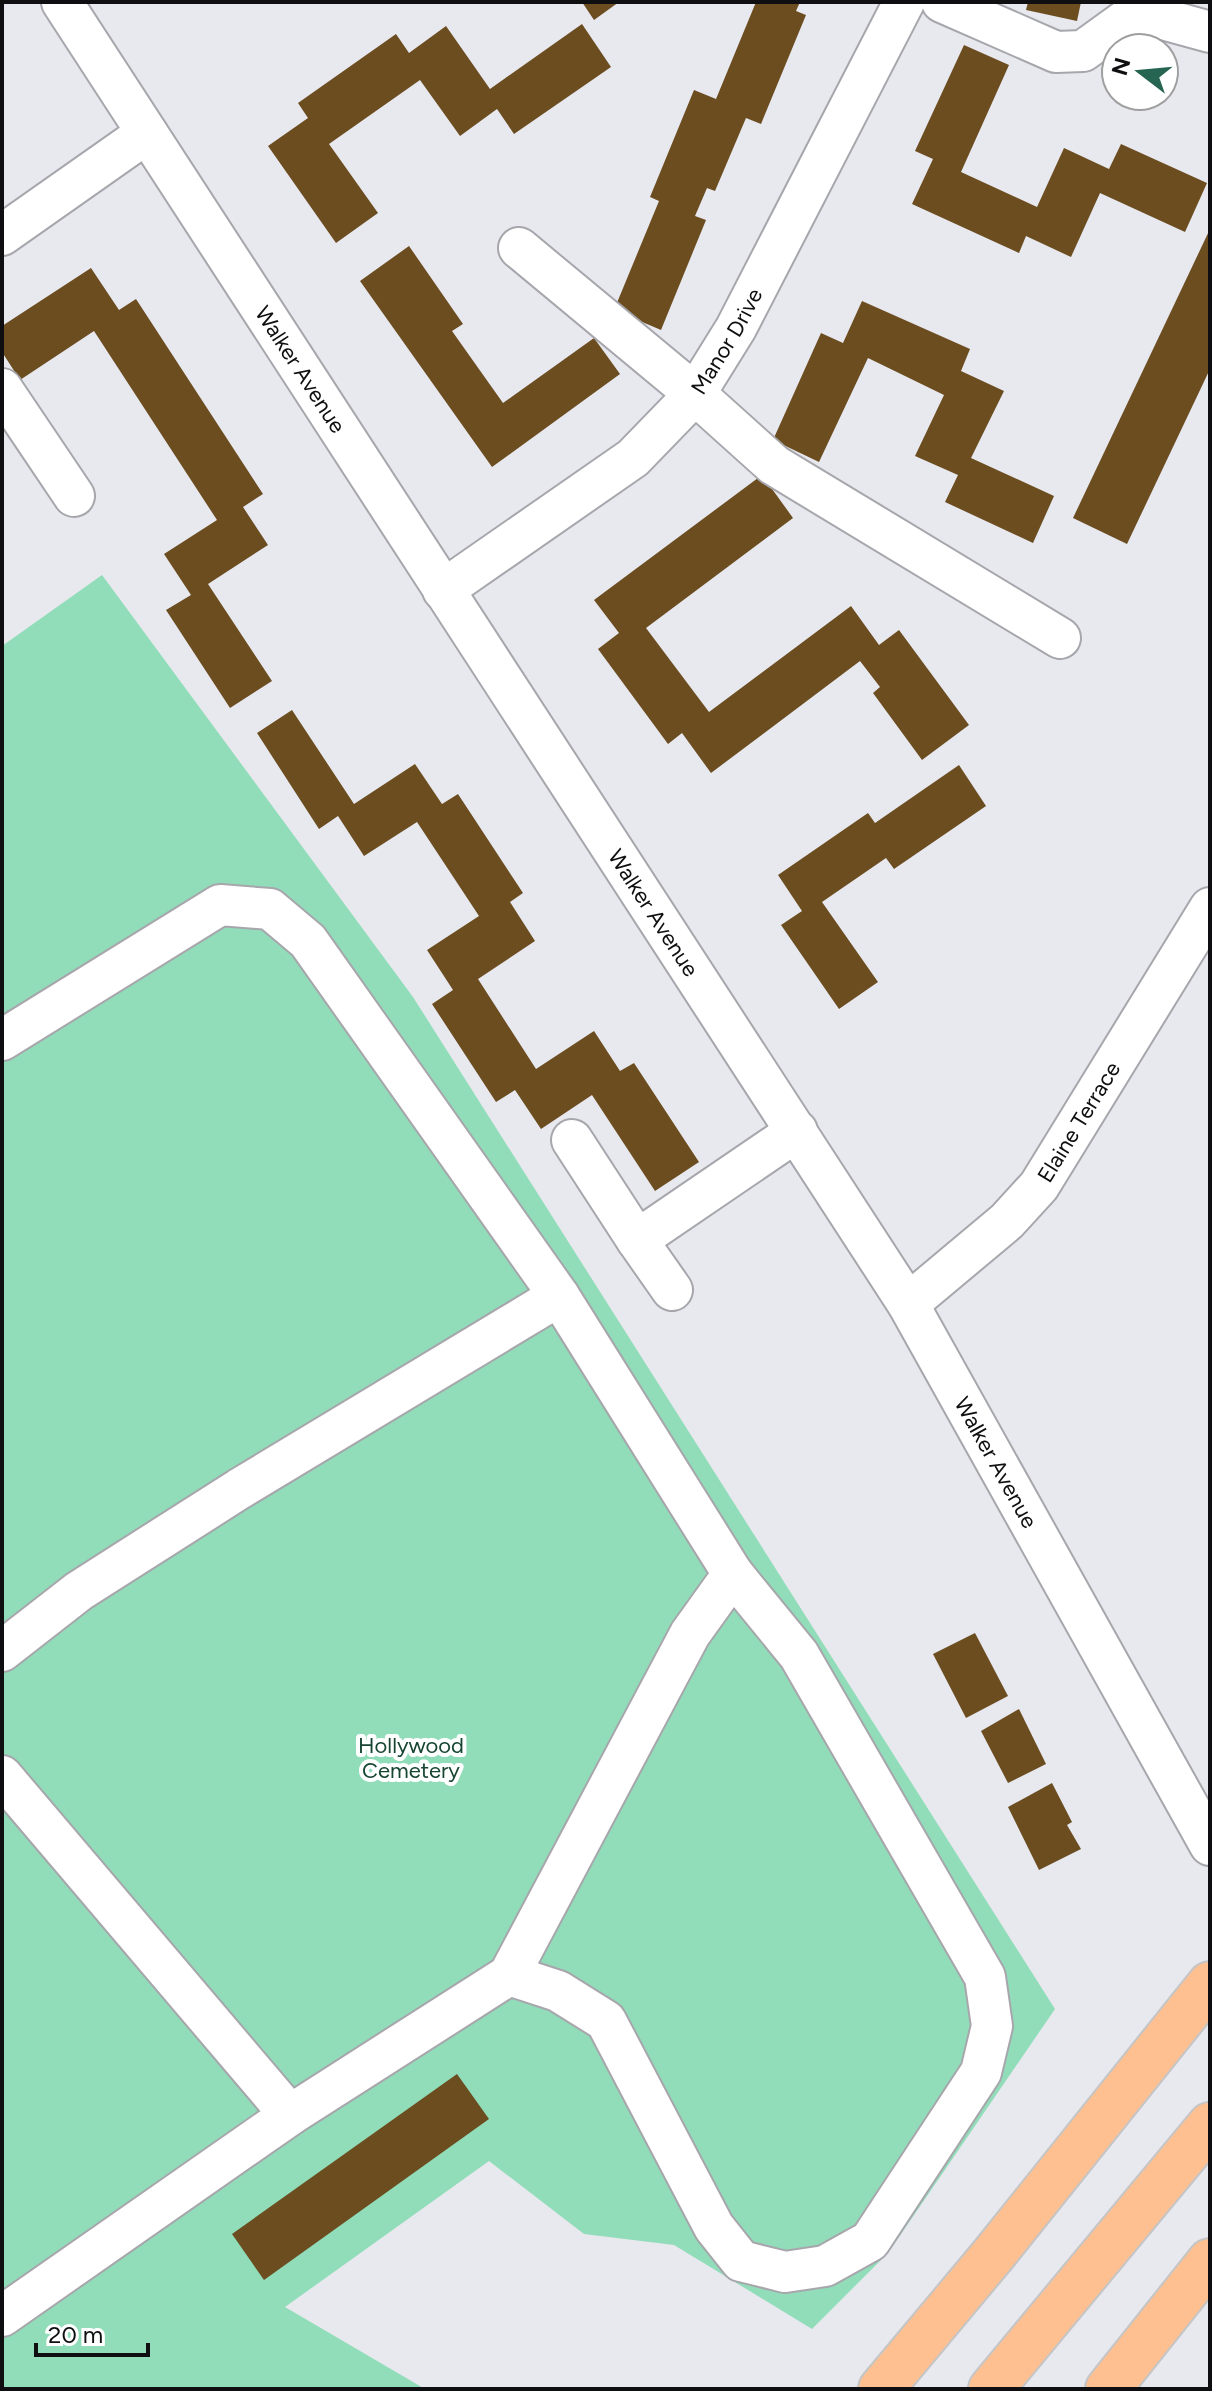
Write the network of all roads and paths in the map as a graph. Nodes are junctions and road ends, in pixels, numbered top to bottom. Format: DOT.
graph roads {
  1 [pos="62,2"];
  2 [pos="904,2"];
  3 [pos="942,2"];
  4 [pos="1210,32"];
  5 [pos="147,133"];
  6 [pos="2,235"];
  7 [pos="519,248"];
  8 [pos="2,389"];
  9 [pos="695,394"];
  10 [pos="74,496"];
  11 [pos="443,590"];
  12 [pos="1060,638"];
  13 [pos="1210,908"];
  14 [pos="2,1040"];
  15 [pos="797,1131"];
  16 [pos="572,1140"];
  17 [pos="637,1240"];
  18 [pos="672,1290"];
  19 [pos="559,1296"];
  20 [pos="908,1304"];
  21 [pos="733,1574"];
  22 [pos="2,1651"];
  23 [pos="2,1776"];
  24 [pos="1210,1845"];
  25 [pos="509,1975"];
  26 [pos="1210,1984"];
  27 [pos="290,2115"];
  28 [pos="1198,2140"];
  29 [pos="1210,2261"];
  30 [pos="2,2316"];
  31 [pos="881,2389"];
  32 [pos="991,2389"];
  33 [pos="1108,2389"];
  1 -- 5 [label="street, Walker Avenue"];
  2 -- 9 [label="street, Manor Drive"];
  3 -- 4 [label="street"];
  5 -- 6 [label="street"];
  5 -- 11 [label="street, Walker Avenue"];
  7 -- 9 [label="street"];
  8 -- 10 [label="street"];
  9 -- 11 [label="street, Manor Drive"];
  9 -- 12 [label="street"];
  11 -- 15 [label="street, Walker Avenue"];
  13 -- 20 [label="street, Elaine Terrace"];
  14 -- 19 [label="street"];
  15 -- 17 [label="street"];
  15 -- 20 [label="street, Walker Avenue"];
  16 -- 17 [label="street"];
  17 -- 18 [label="street"];
  19 -- 21 [label="street"];
  19 -- 22 [label="street"];
  20 -- 24 [label="street, Walker Avenue"];
  21 -- 25 [label="street"];
  21 -- 25 [label="street"];
  23 -- 27 [label="street"];
  25 -- 27 [label="street"];
  26 -- 31 [label="highway"];
  27 -- 30 [label="street"];
  28 -- 32 [label="highway"];
  29 -- 33 [label="highway"];
}
